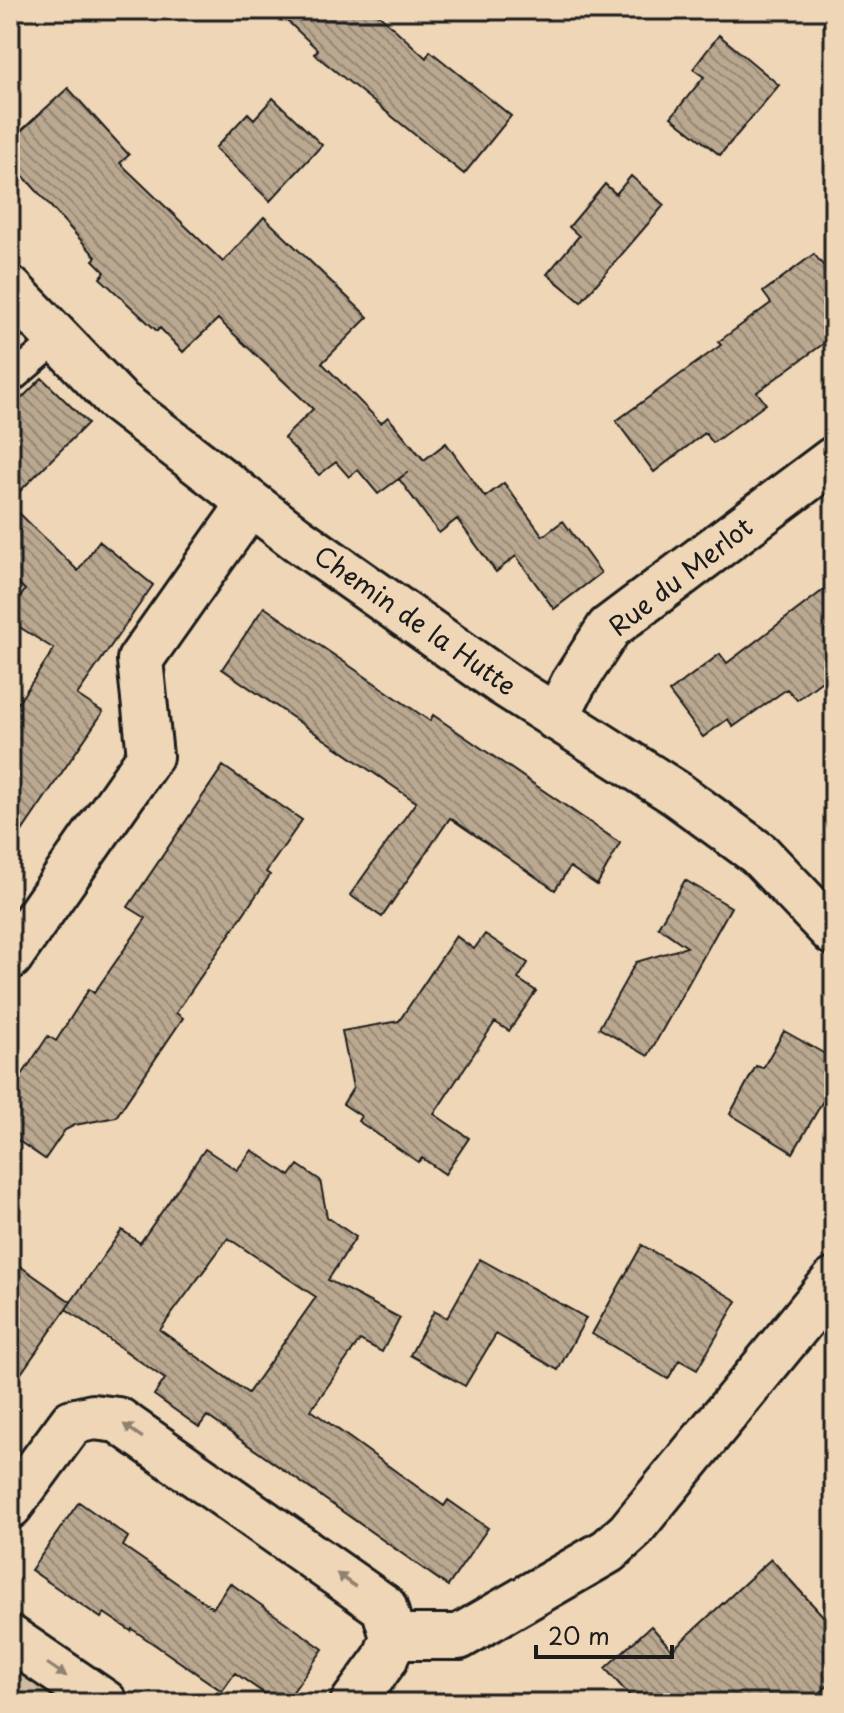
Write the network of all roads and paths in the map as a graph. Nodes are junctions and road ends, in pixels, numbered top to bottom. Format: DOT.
graph roads {
  1 [pos="10,289"];
  2 [pos="58,339"];
  3 [pos="10,380"];
  4 [pos="834,459"];
  5 [pos="250,504"];
  6 [pos="556,718"];
  7 [pos="834,933"];
  8 [pos="10,957"];
  9 [pos="834,1281"];
  10 [pos="10,1506"];
  11 [pos="393,1637"];
  12 [pos="10,1638"];
  13 [pos="105,1703"];
  14 [pos="353,1703"];
  1 -- 2 [label="street, Chemin de la Hutte"];
  2 -- 3 [label="lane"];
  2 -- 5 [label="street, Chemin de la Hutte"];
  4 -- 6 [label="street, Rue du Merlot"];
  5 -- 6 [label="street, Chemin de la Hutte"];
  5 -- 8 [label="street"];
  6 -- 7 [label="street, Chemin de la Hutte"];
  9 -- 11 [label="street"];
  11 -- 10 [label="street, one-way"];
  11 -- 14 [label="street"];
  12 -- 13 [label="street, one-way"];
}
